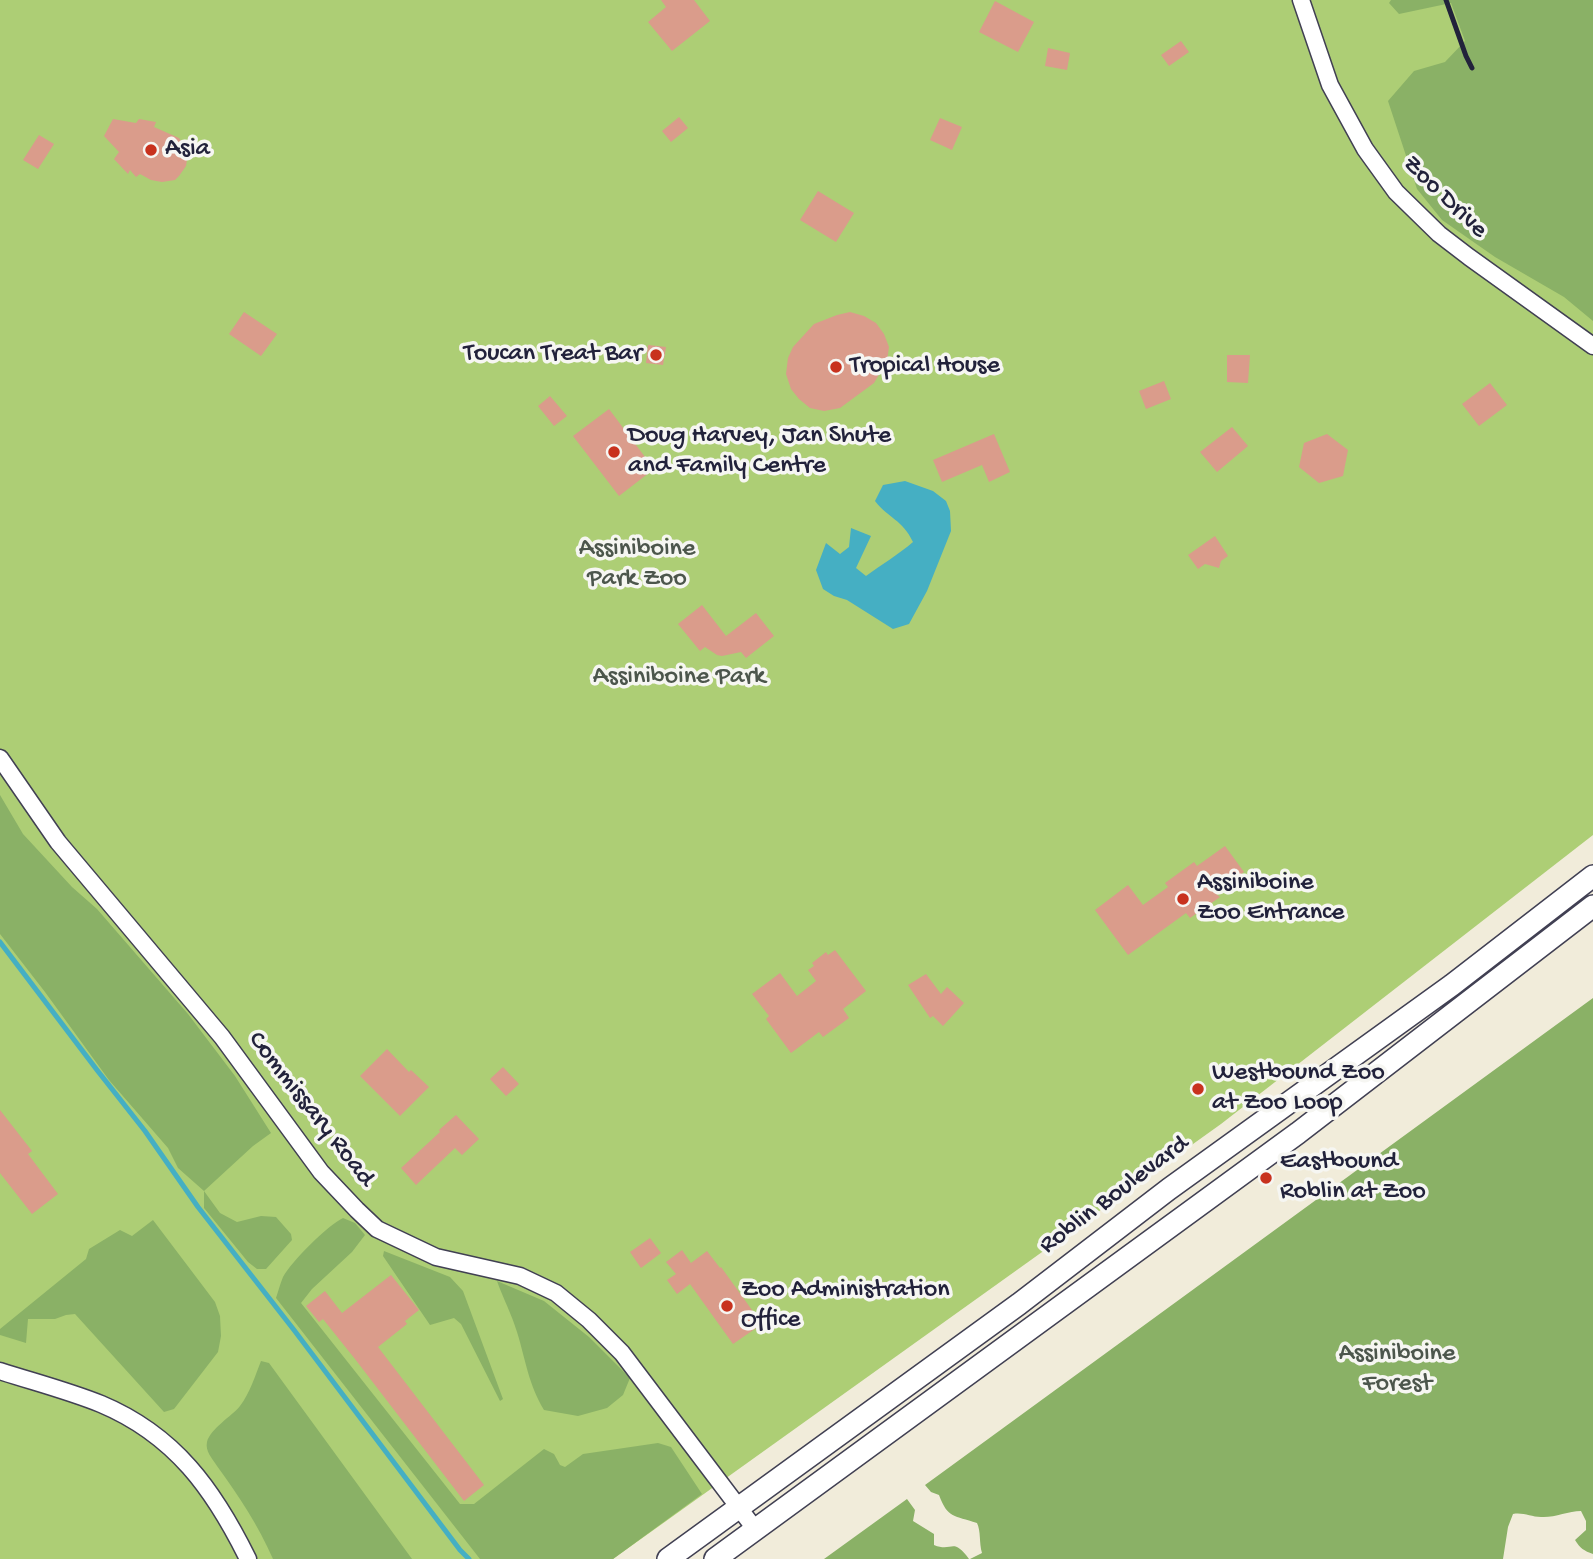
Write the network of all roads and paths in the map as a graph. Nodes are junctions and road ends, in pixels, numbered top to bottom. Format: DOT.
graph roads {
  1 [pos="1301,0"];
  2 [pos="1593,346"];
  3 [pos="0,758"];
  4 [pos="1593,876"];
  5 [pos="1593,906"];
  6 [pos="0,1371"];
  7 [pos="739,1507"];
  8 [pos="755,1529"];
  9 [pos="248,1559"];
  10 [pos="668,1559"];
  11 [pos="715,1559"];
  1 -- 2 [label="street, Zoo Drive"];
  3 -- 7 [label="street, Commissary Road"];
  4 -- 7 [label="main road, Roblin Boulevard"];
  5 -- 8 [label="main road"];
  6 -- 9 [label="street"];
  7 -- 8 [label="street, Commissary Road"];
  7 -- 10 [label="main road, Roblin Boulevard"];
  8 -- 11 [label="main road"];
}
